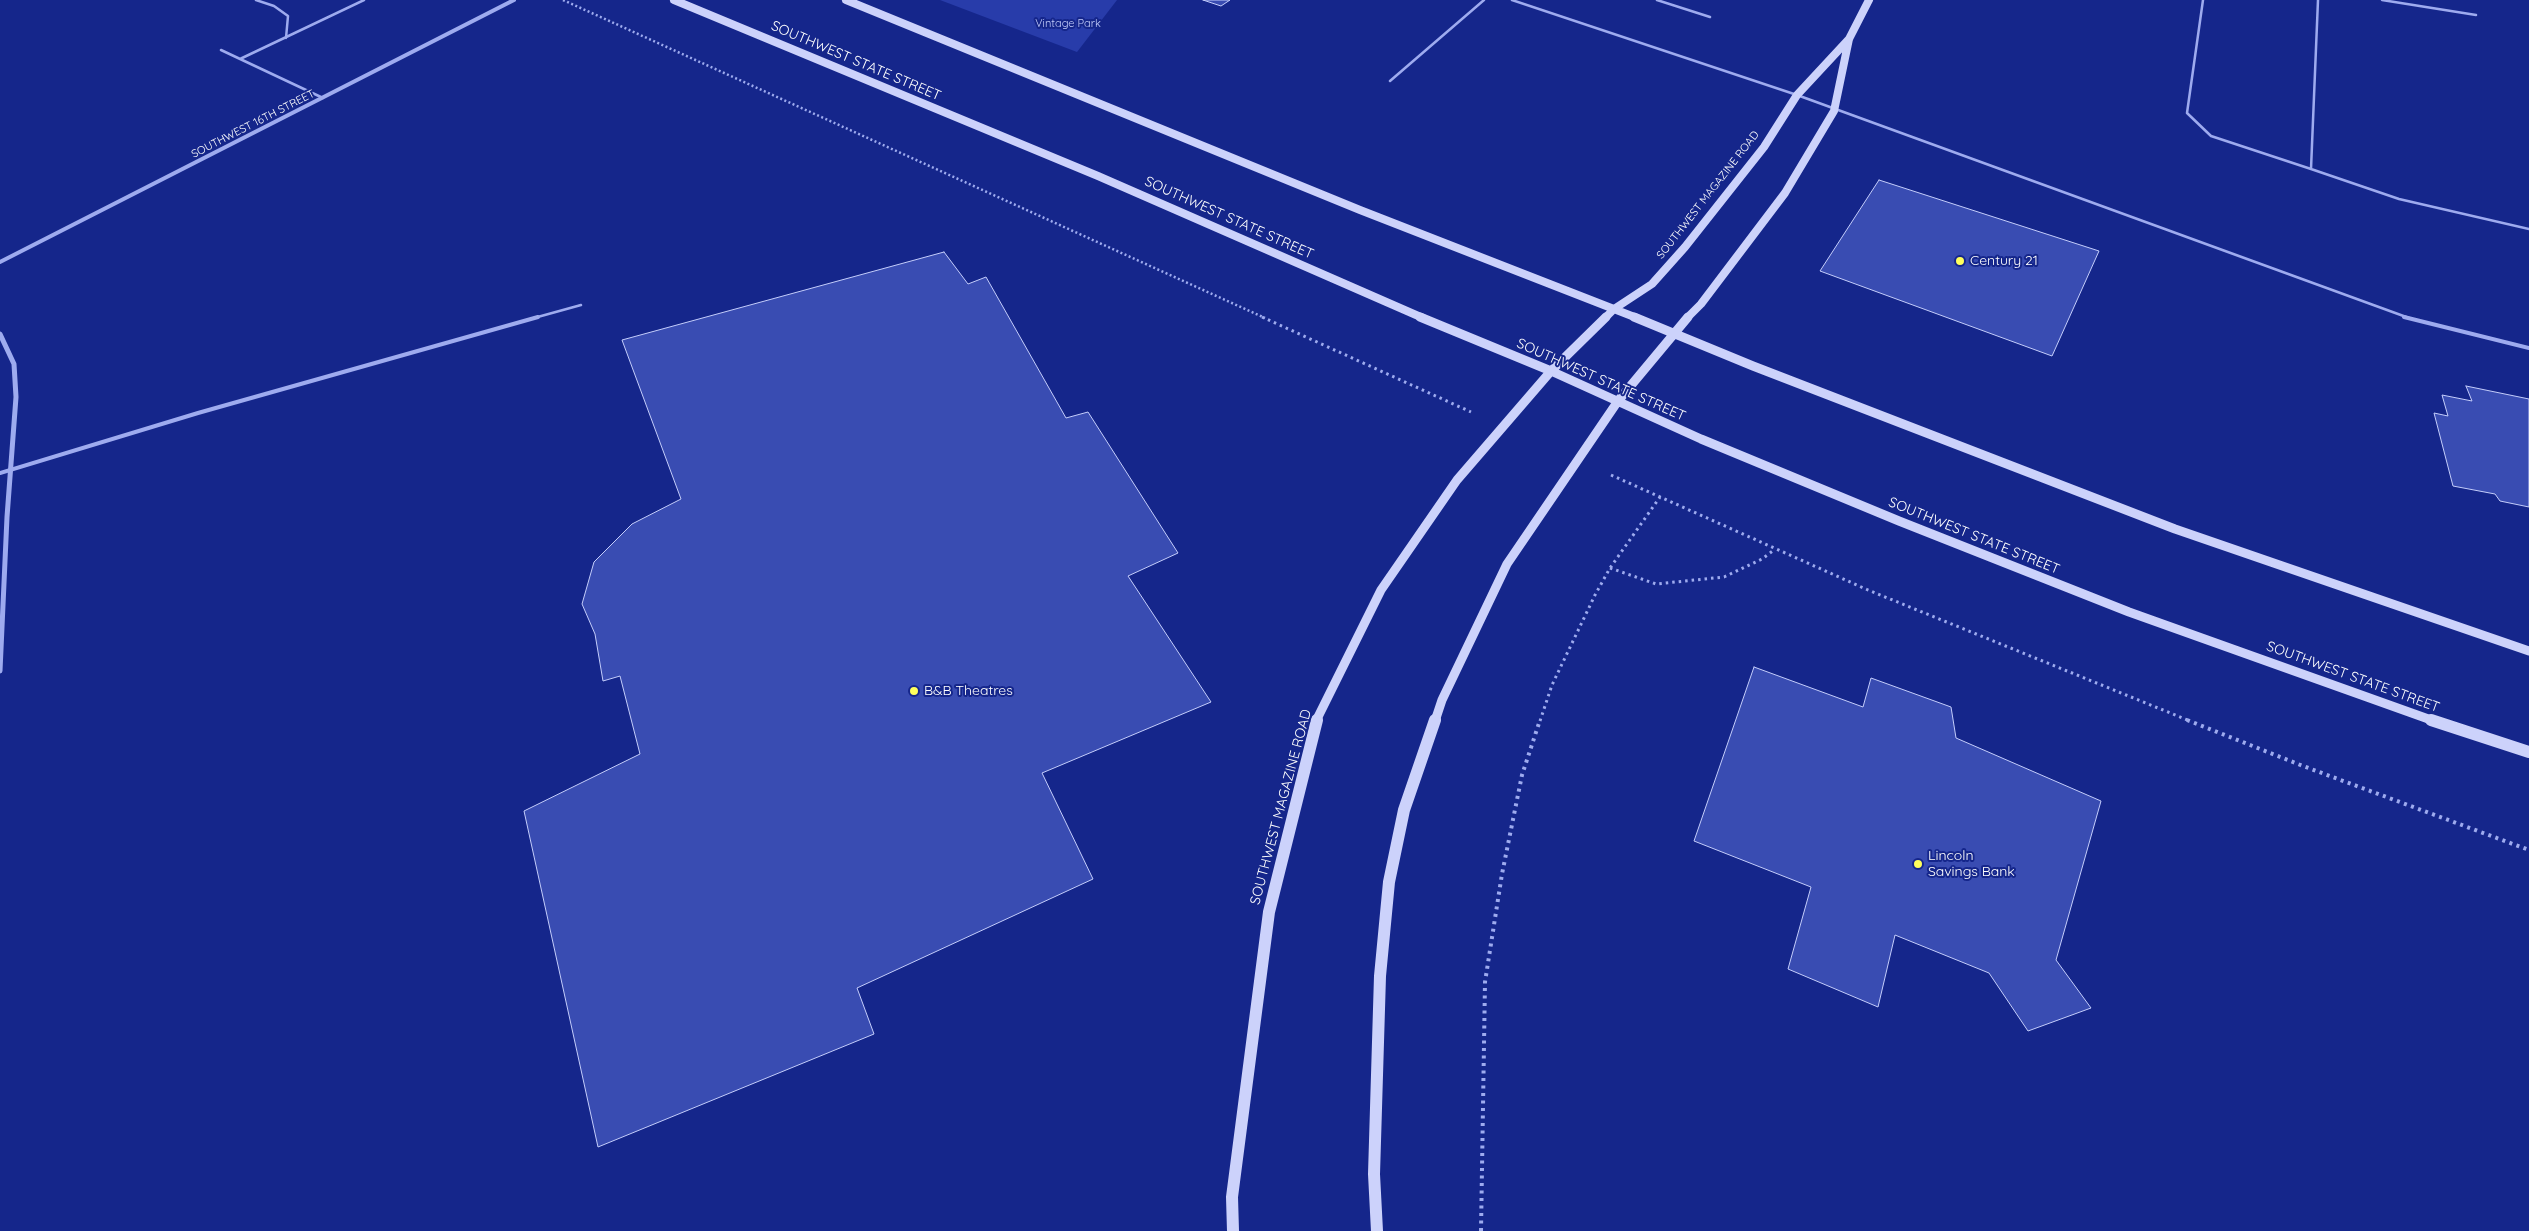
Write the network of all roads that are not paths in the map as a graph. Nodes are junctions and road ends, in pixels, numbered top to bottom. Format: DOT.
graph roads {
  1 [pos="256,0"];
  2 [pos="364,0"];
  3 [pos="514,0"];
  4 [pos="674,0"];
  5 [pos="846,0"];
  6 [pos="1484,0"];
  7 [pos="1512,0"];
  8 [pos="1657,0"];
  9 [pos="1869,0"];
  10 [pos="2203,0"];
  11 [pos="2318,0"];
  12 [pos="2382,0"];
  13 [pos="2476,15"];
  14 [pos="1710,18"];
  15 [pos="286,38"];
  16 [pos="1850,39"];
  17 [pos="221,50"];
  18 [pos="240,59"];
  19 [pos="1390,81"];
  20 [pos="1797,95"];
  21 [pos="323,98"];
  22 [pos="1834,111"];
  23 [pos="2311,169"];
  24 [pos="2529,229"];
  25 [pos="0,262"];
  26 [pos="581,305"];
  27 [pos="1614,309"];
  28 [pos="1672,333"];
  29 [pos="0,334"];
  30 [pos="2529,348"];
  31 [pos="1551,372"];
  32 [pos="1618,401"];
  33 [pos="11,471"];
  34 [pos="0,473"];
  35 [pos="2529,651"];
  36 [pos="0,671"];
  37 [pos="2529,752"];
  38 [pos="1233,1231"];
  39 [pos="1377,1231"];
  1 -- 15 [label="lane"];
  2 -- 15 [label="lane"];
  3 -- 21 [label="street, SOUTHWEST 16TH STREET"];
  4 -- 31 [label="main road, SOUTHWEST STATE STREET"];
  5 -- 27 [label="main road"];
  6 -- 19 [label="lane"];
  7 -- 20 [label="lane"];
  8 -- 14 [label="lane"];
  9 -- 16 [label="main road, SOUTHWEST MAGAZINE ROAD"];
  10 -- 23 [label="lane"];
  11 -- 23 [label="lane"];
  12 -- 13 [label="lane"];
  15 -- 18 [label="lane"];
  16 -- 20 [label="main road, SOUTHWEST MAGAZINE ROAD"];
  16 -- 22 [label="main road, SOUTHWEST MAGAZINE ROAD"];
  17 -- 18 [label="lane"];
  18 -- 21 [label="lane"];
  20 -- 22 [label="lane"];
  20 -- 27 [label="main road, SOUTHWEST MAGAZINE ROAD"];
  21 -- 25 [label="street, SOUTHWEST 16TH STREET"];
  22 -- 28 [label="main road, SOUTHWEST MAGAZINE ROAD"];
  22 -- 30 [label="lane"];
  23 -- 24 [label="lane"];
  26 -- 33 [label="lane"];
  27 -- 28 [label="main road"];
  27 -- 31 [label="main road, SOUTHWEST MAGAZINE ROAD"];
  28 -- 32 [label="main road, SOUTHWEST MAGAZINE ROAD"];
  28 -- 35 [label="main road"];
  29 -- 33 [label="street"];
  31 -- 32 [label="main road, SOUTHWEST STATE STREET"];
  31 -- 38 [label="main road, SOUTHWEST MAGAZINE ROAD"];
  32 -- 37 [label="main road, SOUTHWEST STATE STREET"];
  32 -- 39 [label="main road"];
  33 -- 34 [label="lane"];
  33 -- 36 [label="street"];
}
